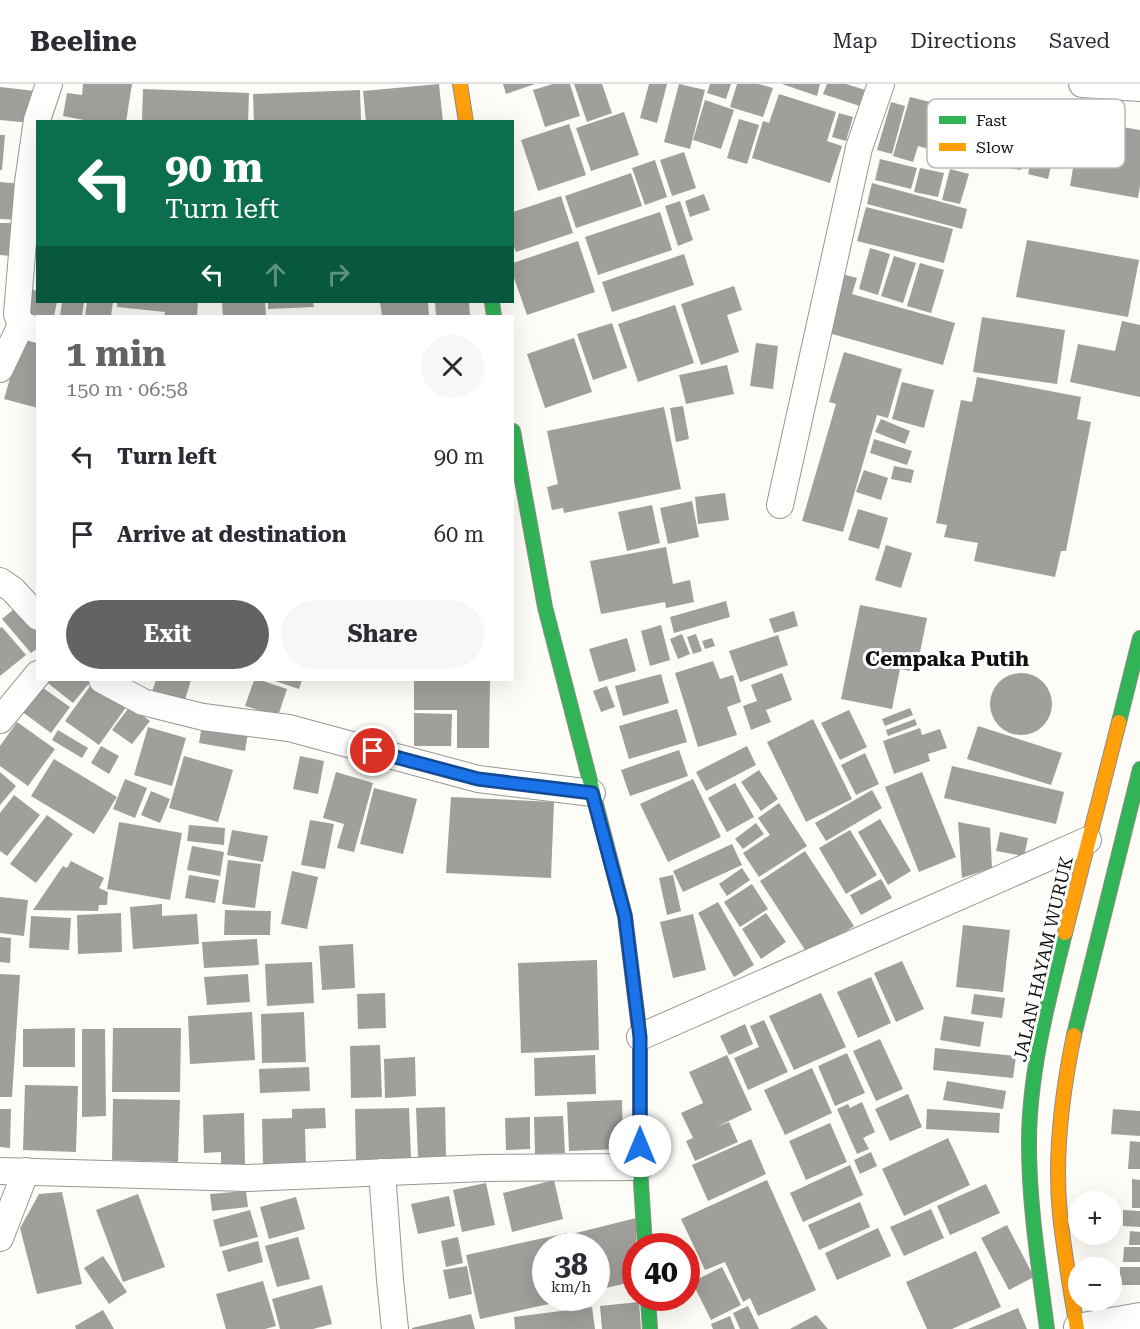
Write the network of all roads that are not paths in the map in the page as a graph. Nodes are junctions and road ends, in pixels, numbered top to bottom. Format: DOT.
graph roads {
  1 [pos="49,84"];
  2 [pos="460,84"];
  3 [pos="881,84"];
  4 [pos="1082,84"];
  5 [pos="1140,88"];
  6 [pos="37,120"];
  7 [pos="466,120"];
  8 [pos="36,127"];
  9 [pos="29,328"];
  10 [pos="0,369"];
  11 [pos="514,436"];
  12 [pos="780,506"];
  13 [pos="0,581"];
  14 [pos="36,615"];
  15 [pos="1140,638"];
  16 [pos="36,676"];
  17 [pos="104,681"];
  18 [pos="0,720"];
  19 [pos="1140,769"];
  20 [pos="592,793"];
  21 [pos="1088,840"];
  22 [pos="640,1037"];
  23 [pos="640,1167"];
  24 [pos="0,1170"];
  25 [pos="26,1171"];
  26 [pos="382,1173"];
  27 [pos="644,1233"];
  28 [pos="0,1238"];
  29 [pos="649,1311"];
  30 [pos="1140,1316"];
  31 [pos="1077,1328"];
  32 [pos="395,1329"];
  33 [pos="650,1329"];
  34 [pos="1047,1329"];
  1 -- 6 [label="street"];
  2 -- 7 [label="main road"];
  3 -- 12 [label="street"];
  4 -- 5 [label="street"];
  8 -- 9 [label="street"];
  9 -- 10 [label="street"];
  11 -- 20 [label="main road"];
  13 -- 14 [label="street"];
  15 -- 21 [label="main road, JALAN HAYAM WURUK"];
  16 -- 18 [label="street"];
  17 -- 20 [label="street"];
  19 -- 31 [label="main road"];
  20 -- 22 [label="main road"];
  21 -- 22 [label="street"];
  21 -- 34 [label="main road, JALAN HAYAM WURUK"];
  22 -- 23 [label="main road"];
  23 -- 26 [label="street"];
  23 -- 27 [label="main road"];
  24 -- 25 [label="street"];
  25 -- 26 [label="street"];
  25 -- 28 [label="street"];
  26 -- 32 [label="street"];
  29 -- 33 [label="main road"];
  30 -- 31 [label="street"];
}
